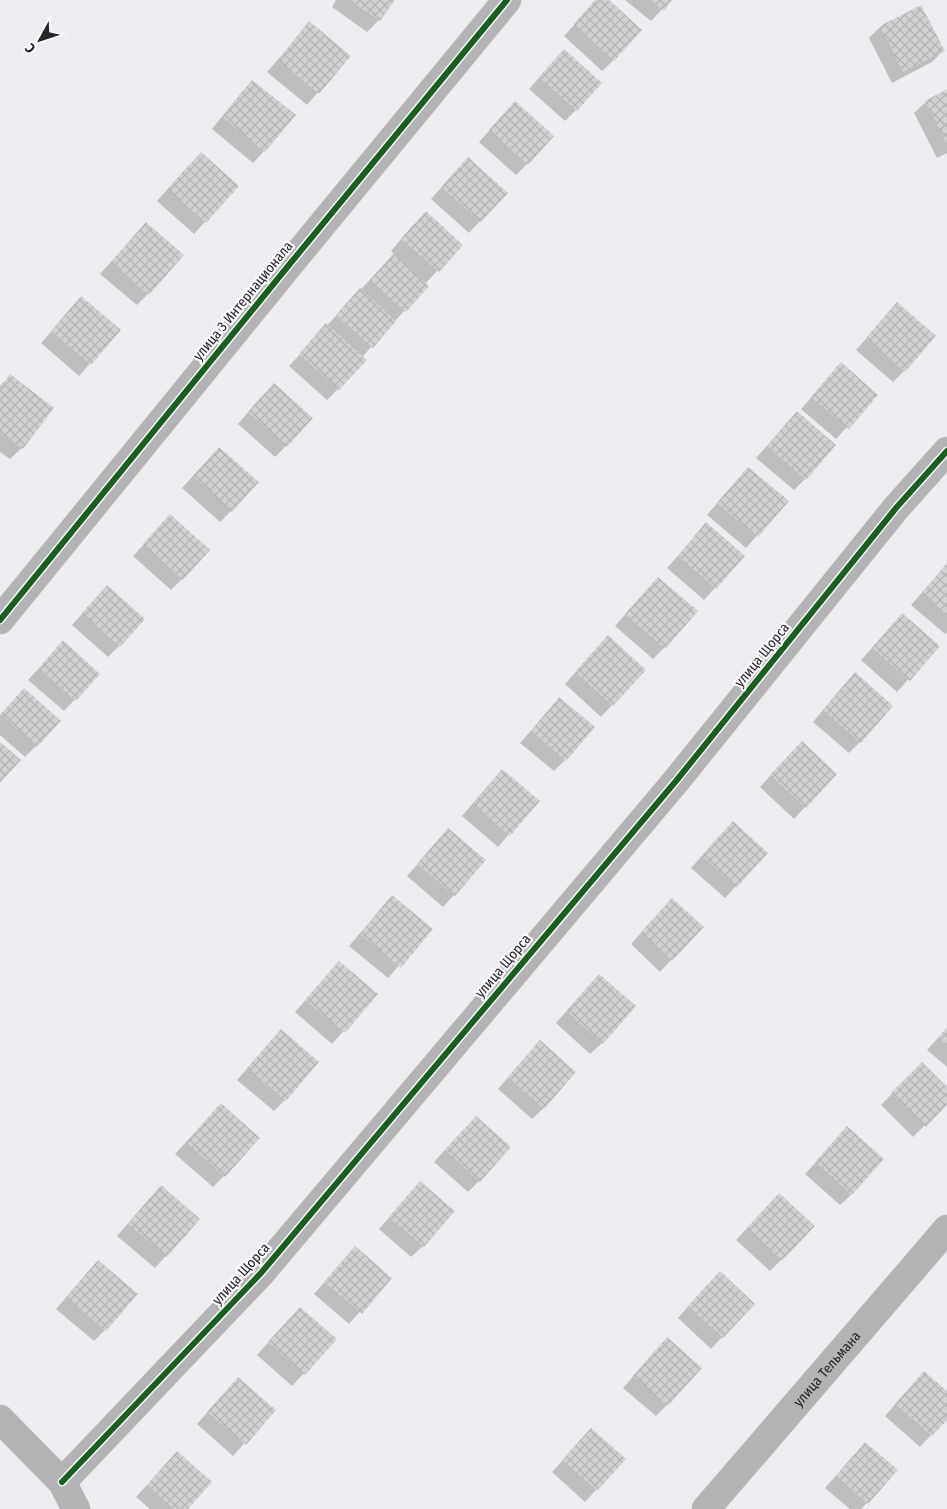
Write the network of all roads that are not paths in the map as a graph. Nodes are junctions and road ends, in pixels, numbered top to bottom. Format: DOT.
graph roads {
  1 [pos="507,0"];
  2 [pos="947,451"];
  3 [pos="0,620"];
  4 [pos="947,1229"];
  5 [pos="0,1419"];
  6 [pos="62,1482"];
  7 [pos="76,1509"];
  8 [pos="706,1509"];
  1 -- 3 [label="street, улица 3 Интернационала"];
  2 -- 6 [label="street, улица Щорса"];
  4 -- 8 [label="street, улица Тельмана"];
  5 -- 6 [label="street"];
  6 -- 7 [label="street"];
}
